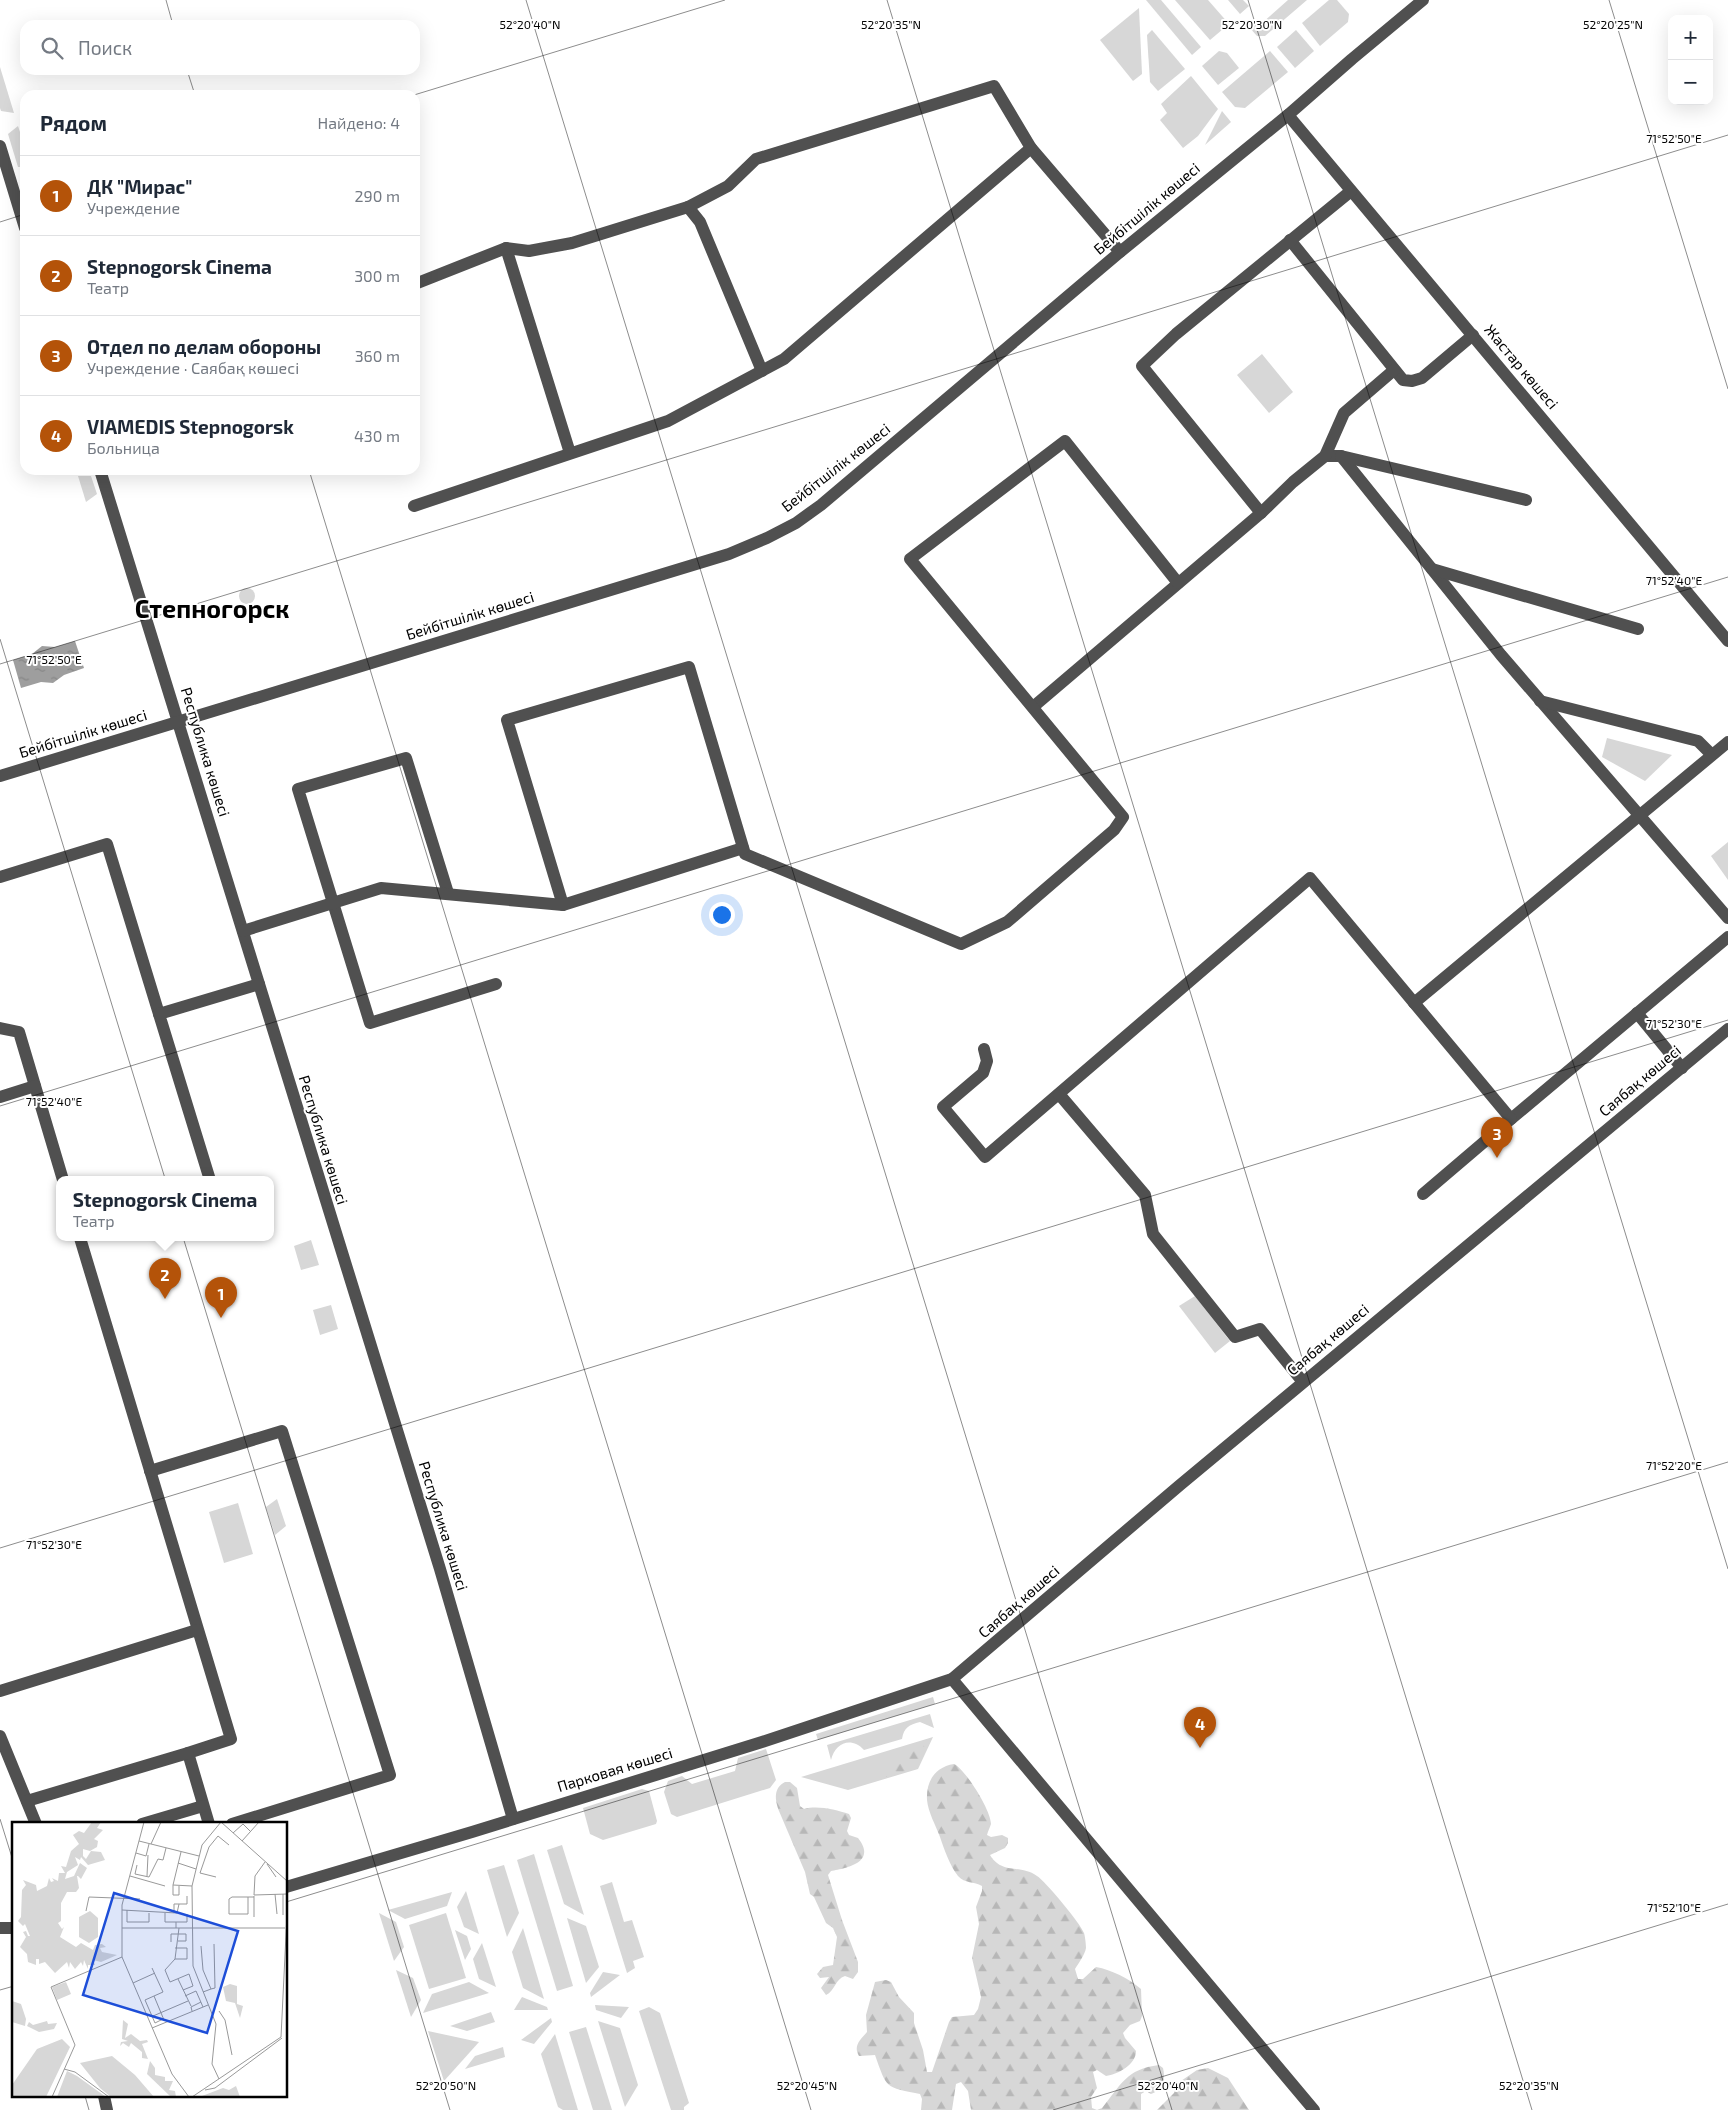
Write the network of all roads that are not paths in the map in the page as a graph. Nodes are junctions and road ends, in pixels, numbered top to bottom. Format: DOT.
graph roads {
  1 [pos="1423,0"];
  2 [pos="1288,115"];
  3 [pos="0,146"];
  4 [pos="1031,148"];
  5 [pos="1351,191"];
  6 [pos="688,207"];
  7 [pos="20,212"];
  8 [pos="1290,240"];
  9 [pos="506,248"];
  10 [pos="1120,252"];
  11 [pos="420,282"];
  12 [pos="1473,335"];
  13 [pos="1394,370"];
  14 [pos="762,371"];
  15 [pos="570,453"];
  16 [pos="1326,456"];
  17 [pos="1340,456"];
  18 [pos="102,475"];
  19 [pos="1526,500"];
  20 [pos="414,506"];
  21 [pos="1261,513"];
  22 [pos="1432,569"];
  23 [pos="1178,583"];
  24 [pos="1638,629"];
  25 [pos="1728,641"];
  26 [pos="1540,700"];
  27 [pos="1033,707"];
  28 [pos="179,722"];
  29 [pos="1726,746"];
  30 [pos="1711,754"];
  31 [pos="0,776"];
  32 [pos="1641,816"];
  33 [pos="743,848"];
  34 [pos="0,877"];
  35 [pos="448,893"];
  36 [pos="332,903"];
  37 [pos="563,905"];
  38 [pos="1728,918"];
  39 [pos="243,931"];
  40 [pos="1728,937"];
  41 [pos="259,984"];
  42 [pos="496,984"];
  43 [pos="1414,1003"];
  44 [pos="1637,1013"];
  45 [pos="159,1014"];
  46 [pos="0,1028"];
  47 [pos="1728,1029"];
  48 [pos="984,1049"];
  49 [pos="1682,1068"];
  50 [pos="35,1086"];
  51 [pos="1059,1094"];
  52 [pos="0,1096"];
  53 [pos="1511,1118"];
  54 [pos="62,1176"];
  55 [pos="209,1176"];
  56 [pos="1423,1194"];
  57 [pos="81,1241"];
  58 [pos="1303,1382"];
  59 [pos="150,1471"];
  60 [pos="197,1630"];
  61 [pos="952,1680"];
  62 [pos="0,1691"];
  63 [pos="0,1736"];
  64 [pos="188,1753"];
  65 [pos="26,1801"];
  66 [pos="203,1806"];
  67 [pos="513,1819"];
  68 [pos="35,1822"];
  69 [pos="149,1822"];
  70 [pos="208,1822"];
  71 [pos="238,1822"];
  72 [pos="288,1886"];
  73 [pos="1314,2110"];
  1 -- 2 [label="street, Бейбітшілік көшесі"];
  2 -- 5 [label="street, Жастар көшесі"];
  2 -- 10 [label="street, Бейбітшілік көшесі"];
  3 -- 7 [label="street"];
  4 -- 6 [label="street"];
  4 -- 10 [label="street"];
  4 -- 14 [label="street"];
  5 -- 8 [label="street"];
  5 -- 12 [label="street, Жастар көшесі"];
  6 -- 9 [label="street"];
  6 -- 14 [label="street"];
  8 -- 13 [label="street"];
  8 -- 21 [label="street"];
  9 -- 11 [label="street"];
  9 -- 15 [label="street"];
  10 -- 28 [label="street, Бейбітшілік көшесі"];
  12 -- 13 [label="street"];
  12 -- 25 [label="street, Жастар көшесі"];
  13 -- 16 [label="street"];
  14 -- 15 [label="street"];
  15 -- 20 [label="street"];
  16 -- 17 [label="street"];
  16 -- 21 [label="street"];
  17 -- 19 [label="street"];
  17 -- 22 [label="street"];
  18 -- 28 [label="street, Республика көшесі"];
  21 -- 23 [label="street"];
  22 -- 24 [label="street"];
  22 -- 26 [label="street"];
  23 -- 27 [label="street"];
  23 -- 27 [label="street"];
  26 -- 30 [label="street"];
  26 -- 32 [label="street"];
  27 -- 33 [label="street"];
  28 -- 31 [label="street, Бейбітшілік көшесі"];
  28 -- 39 [label="street, Республика көшесі"];
  29 -- 30 [label="street"];
  30 -- 32 [label="street"];
  32 -- 38 [label="street"];
  32 -- 43 [label="street"];
  33 -- 37 [label="street"];
  33 -- 37 [label="street"];
  34 -- 45 [label="street"];
  35 -- 36 [label="street"];
  35 -- 36 [label="street"];
  35 -- 37 [label="street"];
  36 -- 39 [label="street"];
  36 -- 42 [label="street"];
  39 -- 41 [label="street, Республика көшесі"];
  40 -- 44 [label="street"];
  41 -- 45 [label="street"];
  41 -- 67 [label="street, Республика көшесі"];
  43 -- 51 [label="street"];
  43 -- 53 [label="street"];
  44 -- 49 [label="street"];
  44 -- 53 [label="street"];
  45 -- 55 [label="street"];
  46 -- 50 [label="street"];
  47 -- 49 [label="street, Саябақ көшесі"];
  48 -- 51 [label="street"];
  49 -- 58 [label="street, Саябақ көшесі"];
  50 -- 52 [label="street"];
  50 -- 54 [label="street"];
  51 -- 58 [label="street"];
  53 -- 56 [label="street"];
  57 -- 59 [label="street"];
  58 -- 61 [label="street, Саябақ көшесі"];
  59 -- 60 [label="street"];
  59 -- 71 [label="street"];
  60 -- 62 [label="street"];
  60 -- 64 [label="street"];
  61 -- 67 [label="street, Парковая көшесі"];
  61 -- 73 [label="street"];
  63 -- 65 [label="street"];
  64 -- 65 [label="street"];
  64 -- 66 [label="street"];
  65 -- 68 [label="street"];
  66 -- 69 [label="street"];
  66 -- 70 [label="street"];
  67 -- 72 [label="street, Парковая көшесі"];
}
